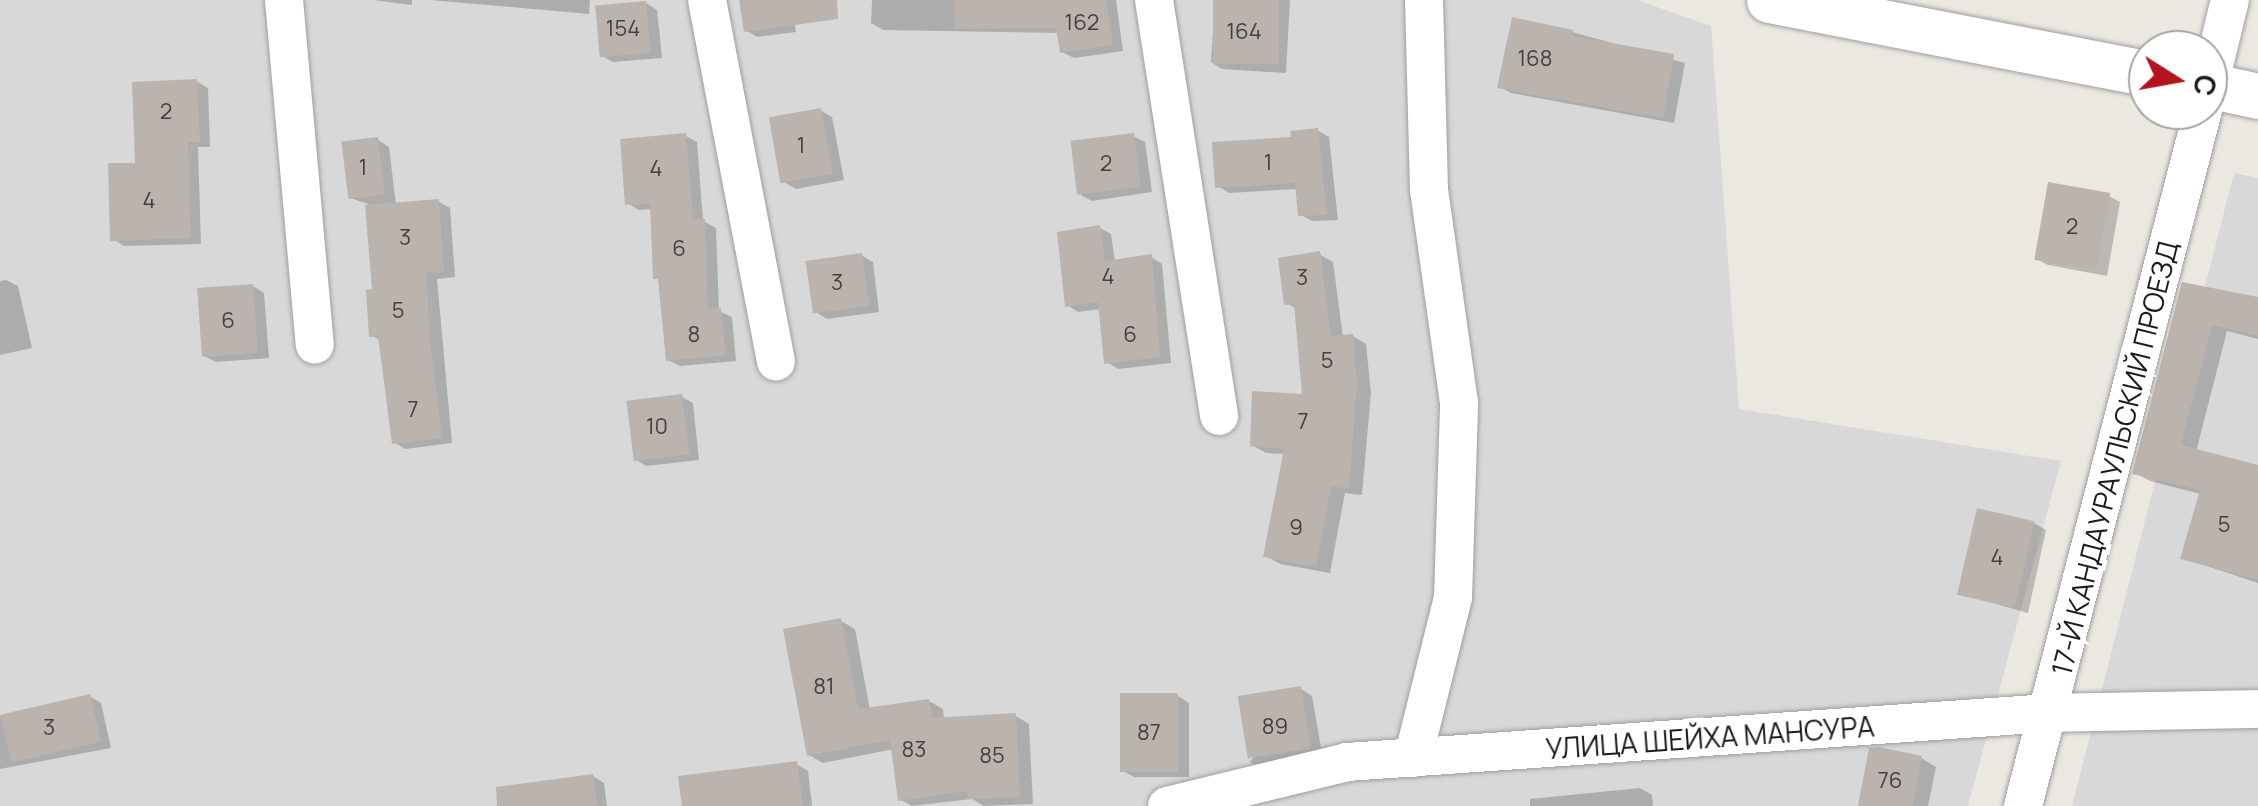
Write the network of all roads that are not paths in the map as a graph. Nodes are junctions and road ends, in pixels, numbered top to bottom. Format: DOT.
graph roads {
  1 [pos="284,0"];
  2 [pos="707,0"];
  3 [pos="1154,0"];
  4 [pos="1424,0"];
  5 [pos="1768,0"];
  6 [pos="2230,0"];
  7 [pos="2222,30"];
  8 [pos="2128,70"];
  9 [pos="2228,91"];
  10 [pos="2258,96"];
  11 [pos="2198,130"];
  12 [pos="315,345"];
  13 [pos="776,361"];
  14 [pos="1219,416"];
  15 [pos="2258,710"];
  16 [pos="2050,714"];
  17 [pos="1412,758"];
  18 [pos="1166,806"];
  19 [pos="2023,806"];
  1 -- 12 [label="street"];
  2 -- 13 [label="street"];
  3 -- 14 [label="street"];
  4 -- 17 [label="street"];
  5 -- 8 [label="street"];
  6 -- 7 [label="street"];
  9 -- 10 [label="street"];
  11 -- 16 [label="street, 17-Й КАНДАУРАУЛЬСКИЙ ПРОЕЗД"];
  15 -- 16 [label="street, УЛИЦА ШЕЙХА МАНСУРА"];
  16 -- 17 [label="street, УЛИЦА ШЕЙХА МАНСУРА"];
  16 -- 19 [label="street, 17-Й КАНДАУРАУЛЬСКИЙ ПРОЕЗД"];
  17 -- 18 [label="street, УЛИЦА ШЕЙХА МАНСУРА"];
}
